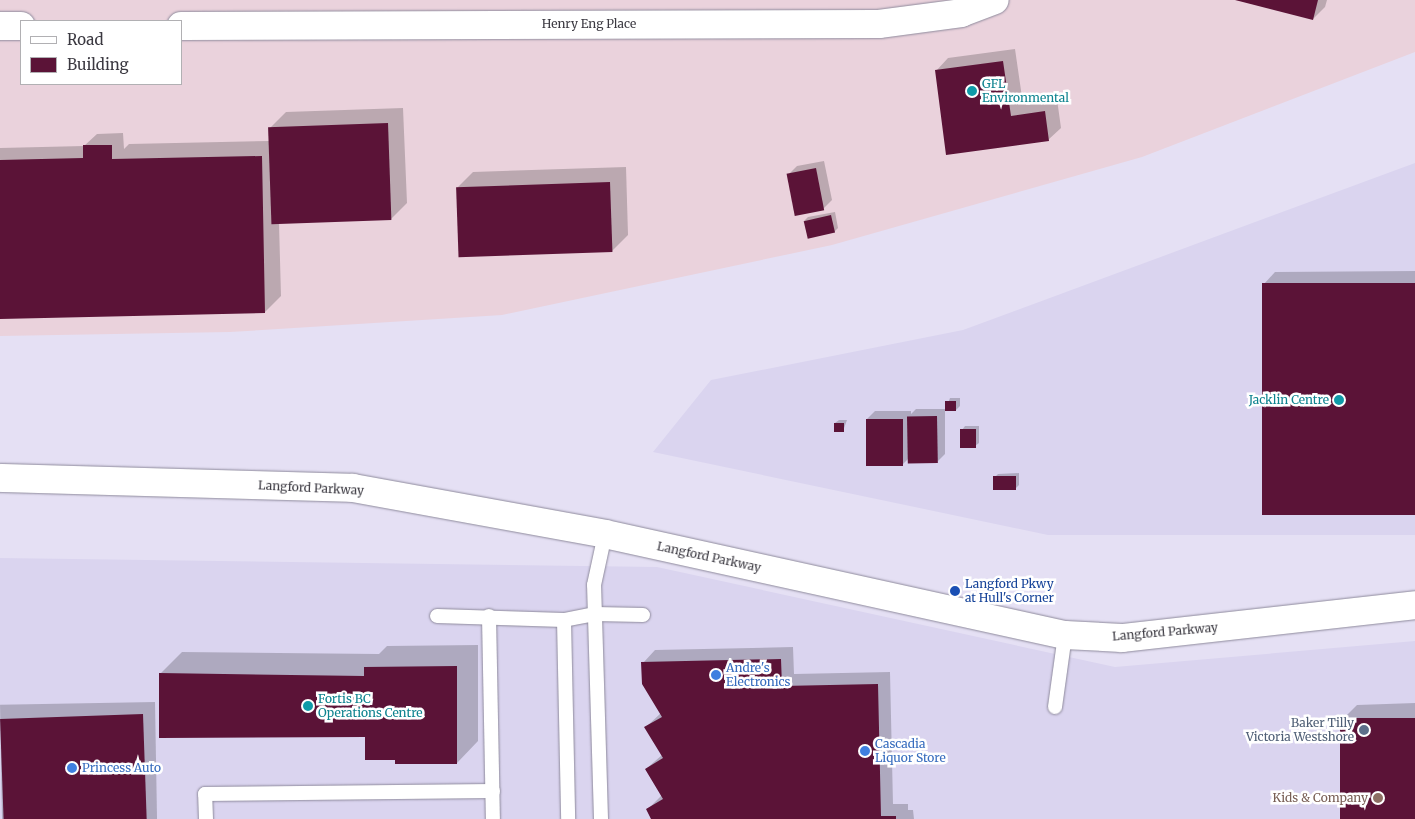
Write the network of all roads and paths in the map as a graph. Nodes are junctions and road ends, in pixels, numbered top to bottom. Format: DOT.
graph roads {
  1 [pos="995,0"];
  2 [pos="0,26"];
  3 [pos="20,26"];
  4 [pos="182,26"];
  5 [pos="0,478"];
  6 [pos="605,534"];
  7 [pos="1415,606"];
  8 [pos="595,614"];
  9 [pos="643,614"];
  10 [pos="438,616"];
  11 [pos="489,616"];
  12 [pos="564,620"];
  13 [pos="1065,635"];
  14 [pos="1055,707"];
  15 [pos="493,791"];
  16 [pos="206,819"];
  17 [pos="493,819"];
  18 [pos="568,819"];
  19 [pos="600,819"];
  1 -- 4 [label="main road, Henry Eng Place"];
  2 -- 3 [label="main road"];
  5 -- 6 [label="main road, Langford Parkway"];
  6 -- 8 [label="lane"];
  6 -- 13 [label="main road, Langford Parkway"];
  7 -- 13 [label="main road, Langford Parkway"];
  8 -- 9 [label="lane"];
  8 -- 12 [label="lane"];
  8 -- 19 [label="lane"];
  10 -- 11 [label="lane"];
  11 -- 12 [label="lane"];
  11 -- 15 [label="lane"];
  12 -- 18 [label="lane"];
  13 -- 14 [label="lane"];
  15 -- 16 [label="lane"];
  15 -- 17 [label="lane"];
}
